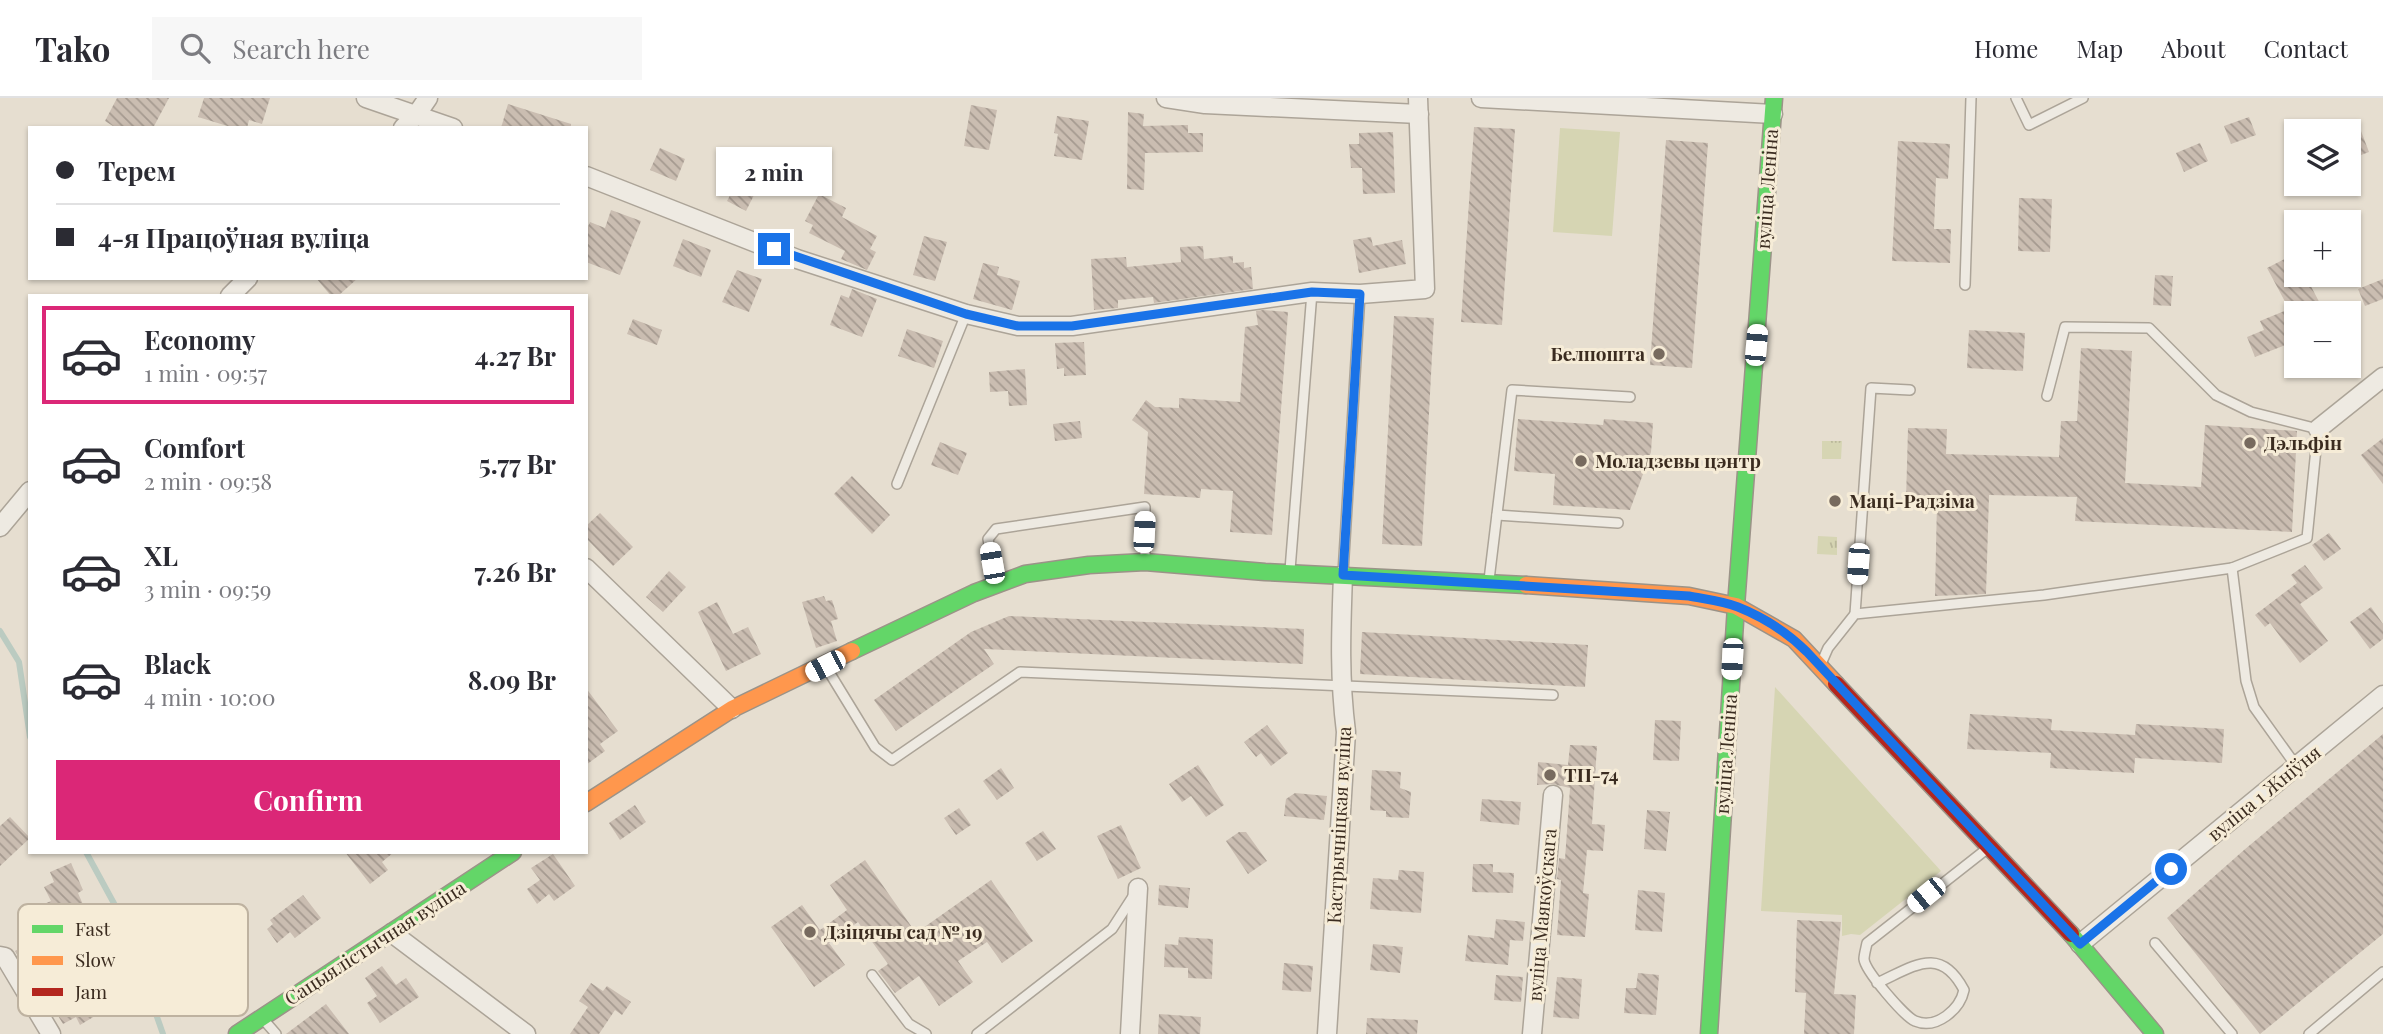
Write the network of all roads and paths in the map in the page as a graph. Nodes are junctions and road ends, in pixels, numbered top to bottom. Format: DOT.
graph roads {
  1 [pos="366,98"];
  2 [pos="428,98"];
  3 [pos="1166,98"];
  4 [pos="1481,98"];
  5 [pos="1971,98"];
  6 [pos="2016,98"];
  7 [pos="2083,98"];
  8 [pos="1418,106"];
  9 [pos="1773,106"];
  10 [pos="417,114"];
  11 [pos="405,126"];
  12 [pos="448,126"];
  13 [pos="588,177"];
  14 [pos="246,280"];
  15 [pos="1965,285"];
  16 [pos="1312,292"];
  17 [pos="232,294"];
  18 [pos="1360,294"];
  19 [pos="966,314"];
  20 [pos="2383,377"];
  21 [pos="1910,390"];
  22 [pos="2047,396"];
  23 [pos="1630,397"];
  24 [pos="2318,429"];
  25 [pos="897,484"];
  26 [pos="28,493"];
  27 [pos="1497,515"];
  28 [pos="1618,523"];
  29 [pos="0,527"];
  30 [pos="1145,562"];
  31 [pos="2232,568"];
  32 [pos="588,570"];
  33 [pos="1290,572"];
  34 [pos="1343,575"];
  35 [pos="996,583"];
  36 [pos="1489,583"];
  37 [pos="1736,606"];
  38 [pos="1855,614"];
  39 [pos="1820,665"];
  40 [pos="825,666"];
  41 [pos="1340,687"];
  42 [pos="1553,695"];
  43 [pos="2383,695"];
  44 [pos="732,709"];
  45 [pos="2297,767"];
  46 [pos="1553,795"];
  47 [pos="588,802"];
  48 [pos="1990,847"];
  49 [pos="510,854"];
  50 [pos="1138,888"];
  51 [pos="392,933"];
  52 [pos="2155,943"];
  53 [pos="2080,944"];
  54 [pos="0,956"];
  55 [pos="2383,972"];
  56 [pos="872,975"];
  57 [pos="18,979"];
  58 [pos="1877,983"];
  59 [pos="40,1016"];
  60 [pos="262,1018"];
  61 [pos="51,1034"];
  62 [pos="237,1034"];
  63 [pos="276,1034"];
  64 [pos="526,1034"];
  65 [pos="926,1034"];
  66 [pos="977,1034"];
  67 [pos="1130,1034"];
  68 [pos="1327,1034"];
  69 [pos="1532,1034"];
  70 [pos="1709,1034"];
  71 [pos="2155,1034"];
  72 [pos="2232,1034"];
  73 [pos="2309,1034"];
  1 -- 10 [label="street"];
  2 -- 10 [label="street"];
  3 -- 8 [label="street"];
  4 -- 9 [label="street"];
  5 -- 15 [label="lane"];
  6 -- 7 [label="lane"];
  8 -- 18 [label="street"];
  9 -- 37 [label="main road, вуліца Леніна"];
  10 -- 11 [label="street"];
  10 -- 12 [label="street"];
  13 -- 19 [label="street"];
  14 -- 17 [label="street"];
  16 -- 18 [label="street"];
  16 -- 19 [label="street"];
  16 -- 33 [label="lane"];
  18 -- 34 [label="lane"];
  19 -- 25 [label="lane"];
  20 -- 24 [label="street"];
  21 -- 38 [label="lane"];
  22 -- 24 [label="lane"];
  23 -- 27 [label="lane"];
  24 -- 31 [label="lane"];
  26 -- 29 [label="street"];
  27 -- 28 [label="lane"];
  27 -- 36 [label="lane"];
  30 -- 33 [label="main road"];
  30 -- 35 [label="main road"];
  30 -- 35 [label="lane"];
  31 -- 38 [label="lane"];
  31 -- 45 [label="lane"];
  32 -- 44 [label="street"];
  33 -- 34 [label="main road"];
  34 -- 36 [label="main road"];
  34 -- 41 [label="street, Кастрычніцкая вуліца"];
  35 -- 40 [label="main road"];
  36 -- 37 [label="main road"];
  37 -- 39 [label="main road"];
  37 -- 70 [label="main road, вуліца Леніна"];
  38 -- 39 [label="lane"];
  39 -- 48 [label="main road"];
  40 -- 41 [label="lane"];
  40 -- 44 [label="main road"];
  41 -- 42 [label="lane"];
  41 -- 68 [label="street, Кастрычніцкая вуліца"];
  43 -- 45 [label="street, вуліца 1 Жніўня"];
  44 -- 47 [label="main road"];
  45 -- 53 [label="street, вуліца 1 Жніўня"];
  46 -- 69 [label="street, вуліца Маякоўскага"];
  48 -- 53 [label="main road"];
  48 -- 58 [label="lane"];
  49 -- 51 [label="main road, Сацыялістычная вуліца"];
  50 -- 66 [label="lane"];
  50 -- 67 [label="street"];
  51 -- 60 [label="main road, Сацыялістычная вуліца"];
  51 -- 64 [label="street"];
  52 -- 72 [label="lane"];
  53 -- 71 [label="main road"];
  54 -- 57 [label="street"];
  55 -- 73 [label="lane"];
  56 -- 65 [label="lane"];
  58 -- 58 [label="lane"];
  59 -- 61 [label="street"];
  60 -- 62 [label="main road, Сацыялістычная вуліца"];
  60 -- 63 [label="lane"];
}
